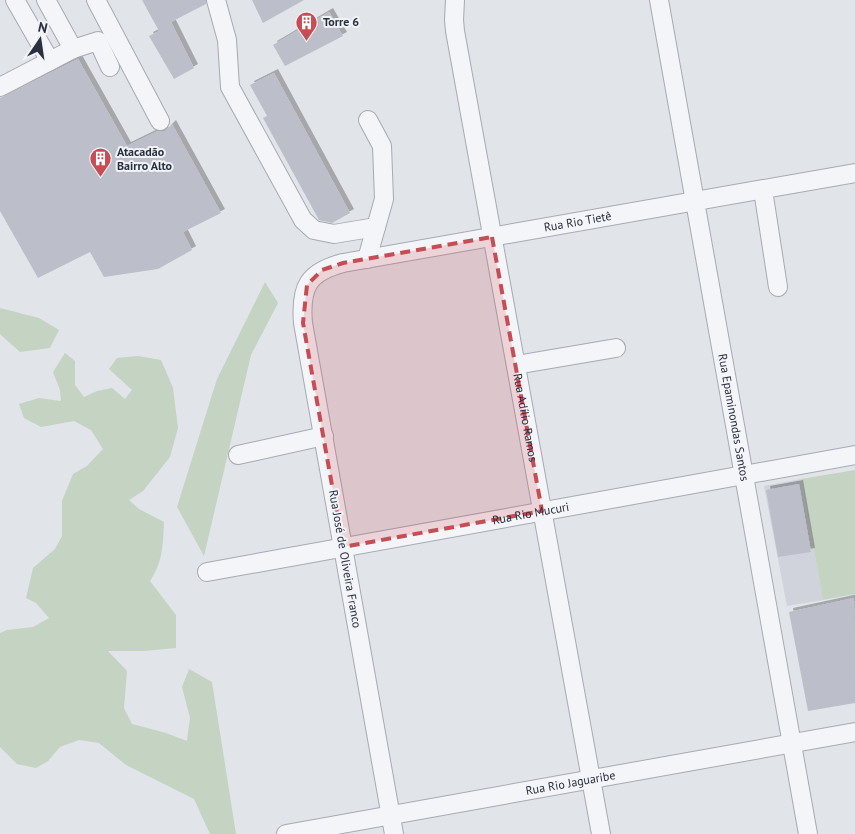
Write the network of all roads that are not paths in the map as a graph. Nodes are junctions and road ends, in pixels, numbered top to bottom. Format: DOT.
graph roads {
  1 [pos="15,0"];
  2 [pos="46,0"];
  3 [pos="96,0"];
  4 [pos="216,0"];
  5 [pos="455,0"];
  6 [pos="659,0"];
  7 [pos="73,49"];
  8 [pos="50,62"];
  9 [pos="110,67"];
  10 [pos="0,87"];
  11 [pos="368,120"];
  12 [pos="160,121"];
  13 [pos="855,174"];
  14 [pos="763,190"];
  15 [pos="695,202"];
  16 [pos="376,227"];
  17 [pos="492,237"];
  18 [pos="367,259"];
  19 [pos="307,284"];
  20 [pos="778,287"];
  21 [pos="616,348"];
  22 [pos="516,365"];
  23 [pos="324,436"];
  24 [pos="238,455"];
  25 [pos="855,455"];
  26 [pos="744,475"];
  27 [pos="542,511"];
  28 [pos="343,547"];
  29 [pos="207,572"];
  30 [pos="855,732"];
  31 [pos="792,744"];
  32 [pos="591,780"];
  33 [pos="391,815"];
  34 [pos="286,834"];
  35 [pos="394,834"];
  36 [pos="601,834"];
  37 [pos="808,834"];
  1 -- 8 [label="street"];
  2 -- 7 [label="street"];
  3 -- 12 [label="street"];
  4 -- 16 [label="street"];
  5 -- 17 [label="street, Rua Adílio Ramos"];
  6 -- 15 [label="street, Rua Epaminondas Santos"];
  7 -- 8 [label="street"];
  7 -- 9 [label="street"];
  8 -- 10 [label="street"];
  11 -- 16 [label="street"];
  13 -- 14 [label="street, Rua Rio Tietê"];
  14 -- 15 [label="street, Rua Rio Tietê"];
  14 -- 20 [label="street"];
  15 -- 17 [label="street, Rua Rio Tietê"];
  15 -- 26 [label="street, Rua Epaminondas Santos"];
  16 -- 18 [label="street"];
  17 -- 18 [label="street, Rua Rio Tietê"];
  17 -- 22 [label="street, Rua Adílio Ramos"];
  18 -- 19 [label="street, Rua Rio Tietê"];
  19 -- 23 [label="street, Rua José de Oliveira Franco"];
  21 -- 22 [label="street"];
  22 -- 27 [label="street, Rua Adílio Ramos"];
  23 -- 24 [label="street"];
  23 -- 28 [label="street, Rua José de Oliveira Franco"];
  25 -- 26 [label="street, Rua Rio Mucuri"];
  26 -- 27 [label="street, Rua Rio Mucuri"];
  26 -- 31 [label="street, Rua Epaminondas Santos"];
  27 -- 28 [label="street, Rua Rio Mucuri"];
  27 -- 32 [label="street, Rua Adílio Ramos"];
  28 -- 29 [label="street, Rua Rio Mucuri"];
  28 -- 33 [label="street, Rua José de Oliveira Franco"];
  30 -- 31 [label="street, Rua Rio Jaguaribe"];
  31 -- 32 [label="street, Rua Rio Jaguaribe"];
  31 -- 37 [label="street, Rua Epaminondas Santos"];
  32 -- 33 [label="street, Rua Rio Jaguaribe"];
  32 -- 36 [label="street, Rua Adílio Ramos"];
  33 -- 34 [label="street, Rua Rio Jaguaribe"];
  33 -- 35 [label="street, Rua José de Oliveira Franco"];
}
